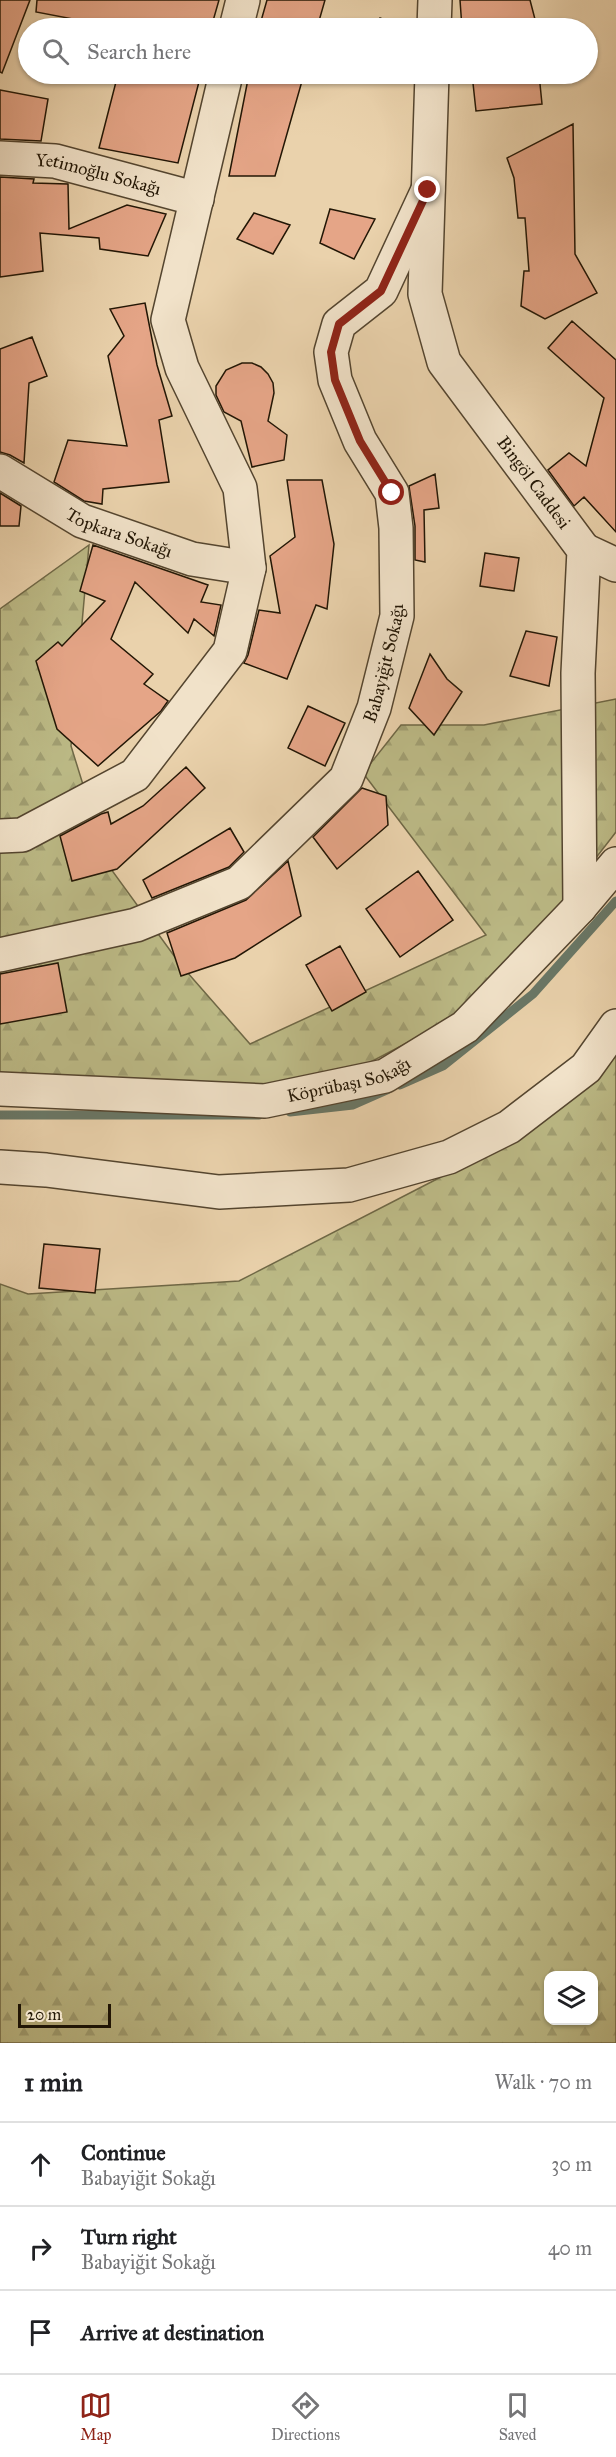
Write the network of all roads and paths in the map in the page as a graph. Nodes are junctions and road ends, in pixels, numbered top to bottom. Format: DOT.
graph roads {
  1 [pos="243,0"];
  2 [pos="435,0"];
  3 [pos="238,18"];
  4 [pos="434,18"];
  5 [pos="224,84"];
  6 [pos="432,84"];
  7 [pos="0,158"];
  8 [pos="428,190"];
  9 [pos="197,199"];
  10 [pos="0,471"];
  11 [pos="584,550"];
  12 [pos="616,565"];
  13 [pos="249,568"];
  14 [pos="0,836"];
  15 [pos="616,864"];
  16 [pos="580,907"];
  17 [pos="0,955"];
  18 [pos="616,1026"];
  19 [pos="0,1089"];
  20 [pos="0,1167"];
  1 -- 3 [label="street"];
  2 -- 4 [label="street"];
  5 -- 9 [label="street"];
  6 -- 8 [label="street, Bingöl Caddesi"];
  7 -- 9 [label="street, Yetimoğlu Sokağı"];
  8 -- 11 [label="street, Bingöl Caddesi"];
  8 -- 17 [label="street, Babayiğit Sokağı"];
  9 -- 13 [label="street"];
  10 -- 13 [label="street, Topkara Sokağı"];
  11 -- 12 [label="street"];
  11 -- 16 [label="street"];
  13 -- 14 [label="street"];
  15 -- 16 [label="street, Köprübaşı Sokağı"];
  16 -- 19 [label="street, Köprübaşı Sokağı"];
  18 -- 20 [label="street"];
}
